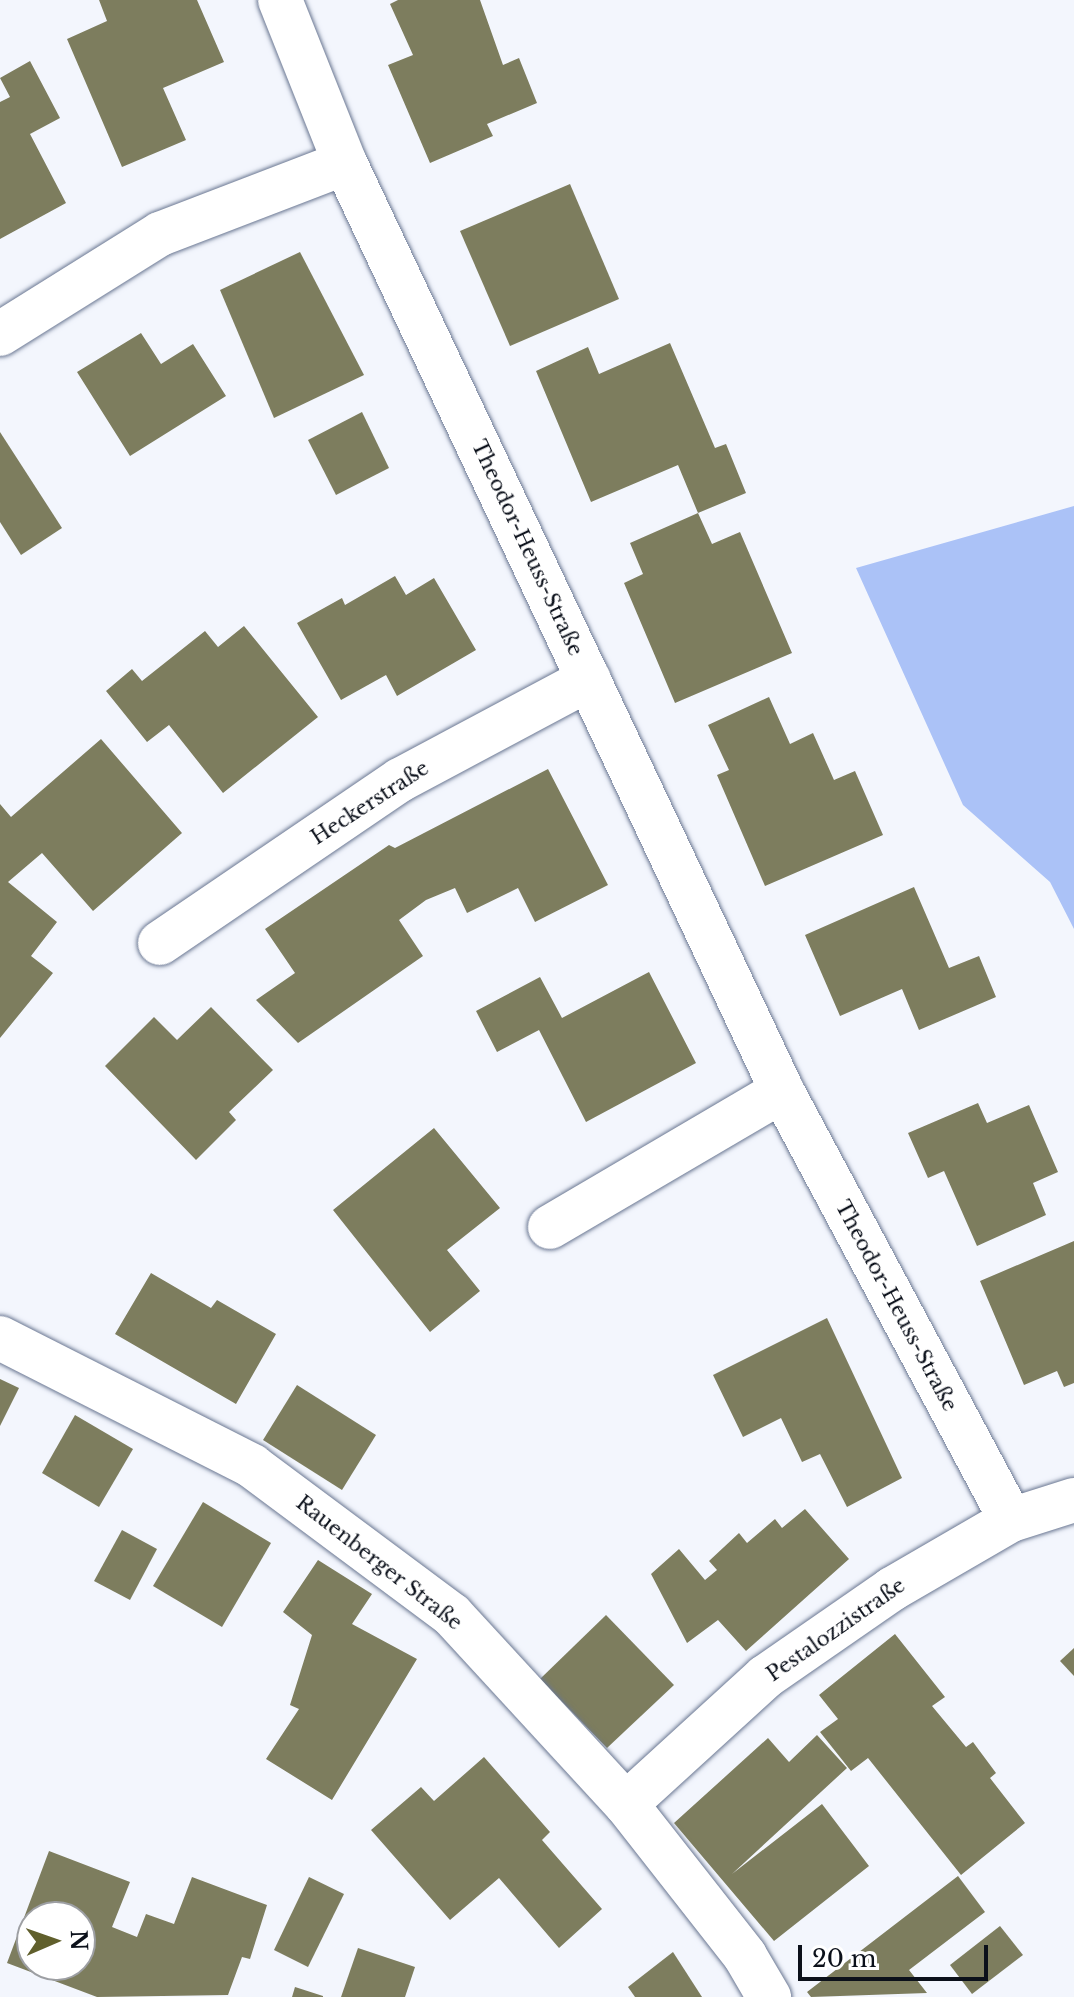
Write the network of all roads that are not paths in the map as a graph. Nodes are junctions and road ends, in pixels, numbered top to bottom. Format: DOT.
graph roads {
  1 [pos="280,0"];
  2 [pos="345,163"];
  3 [pos="0,334"];
  4 [pos="589,679"];
  5 [pos="160,943"];
  6 [pos="782,1091"];
  7 [pos="550,1227"];
  8 [pos="0,1338"];
  9 [pos="1074,1500"];
  10 [pos="1011,1520"];
  11 [pos="626,1804"];
  12 [pos="769,1997"];
  1 -- 2 [label="street, Theodor-Heuss-Straße"];
  2 -- 3 [label="street"];
  2 -- 4 [label="street, Theodor-Heuss-Straße"];
  4 -- 5 [label="street, Heckerstraße"];
  4 -- 6 [label="street, Theodor-Heuss-Straße"];
  6 -- 7 [label="street"];
  6 -- 10 [label="street, Theodor-Heuss-Straße"];
  8 -- 11 [label="street, Rauenberger Straße"];
  9 -- 10 [label="street, Pestalozzistraße"];
  10 -- 11 [label="street, Pestalozzistraße"];
  11 -- 12 [label="street, Rauenberger Straße"];
}
